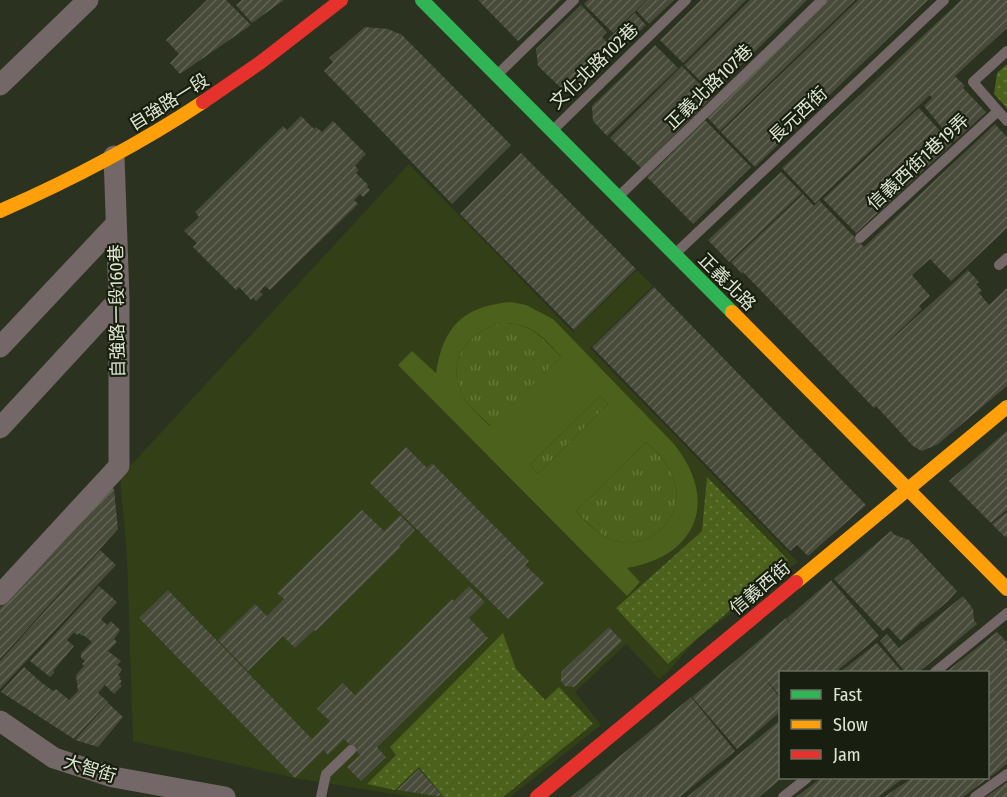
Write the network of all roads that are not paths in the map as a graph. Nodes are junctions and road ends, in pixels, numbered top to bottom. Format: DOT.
graph roads {
  1 [pos="88,0"];
  2 [pos="341,0"];
  3 [pos="422,0"];
  4 [pos="574,0"];
  5 [pos="686,0"];
  6 [pos="822,0"];
  7 [pos="944,0"];
  8 [pos="1007,51"];
  9 [pos="497,76"];
  10 [pos="0,85"];
  11 [pos="998,111"];
  12 [pos="1007,121"];
  13 [pos="552,131"];
  14 [pos="114,156"];
  15 [pos="618,198"];
  16 [pos="0,210"];
  17 [pos="115,225"];
  18 [pos="860,238"];
  19 [pos="675,255"];
  20 [pos="118,299"];
  21 [pos="0,347"];
  22 [pos="1007,407"];
  23 [pos="0,428"];
  24 [pos="908,489"];
  25 [pos="1007,589"];
  26 [pos="0,595"];
  27 [pos="1007,613"];
  28 [pos="936,671"];
  29 [pos="0,721"];
  30 [pos="351,750"];
  31 [pos="1007,774"];
  32 [pos="805,779"];
  33 [pos="114,787"];
  34 [pos="225,797"];
  35 [pos="321,797"];
  36 [pos="537,797"];
  37 [pos="783,797"];
  38 [pos="975,797"];
  1 -- 10 [label="street"];
  2 -- 14 [label="street, 自強路一段"];
  3 -- 9 [label="street, 正義北路"];
  4 -- 9 [label="lane"];
  5 -- 13 [label="lane, 文化北路102巷"];
  6 -- 15 [label="lane, 正義北路107巷"];
  7 -- 19 [label="lane, 長元西街"];
  8 -- 11 [label="lane"];
  9 -- 13 [label="street, 正義北路"];
  11 -- 12 [label="lane"];
  11 -- 18 [label="lane, 信義西街1巷19弄"];
  13 -- 15 [label="street, 正義北路"];
  14 -- 16 [label="street, 自強路一段"];
  14 -- 17 [label="street, 自強路一段160巷"];
  15 -- 19 [label="street, 正義北路"];
  17 -- 20 [label="street, 自強路一段160巷"];
  17 -- 21 [label="street"];
  19 -- 24 [label="street, 正義北路"];
  20 -- 23 [label="street"];
  20 -- 26 [label="street, 自強路一段160巷"];
  22 -- 24 [label="street, 信義西街"];
  24 -- 25 [label="street, 正義北路"];
  24 -- 36 [label="street, 信義西街"];
  27 -- 28 [label="lane"];
  29 -- 33 [label="street, 大智街"];
  30 -- 35 [label="lane"];
  31 -- 38 [label="lane"];
  32 -- 37 [label="lane"];
  33 -- 34 [label="street, 大智街"];
}
